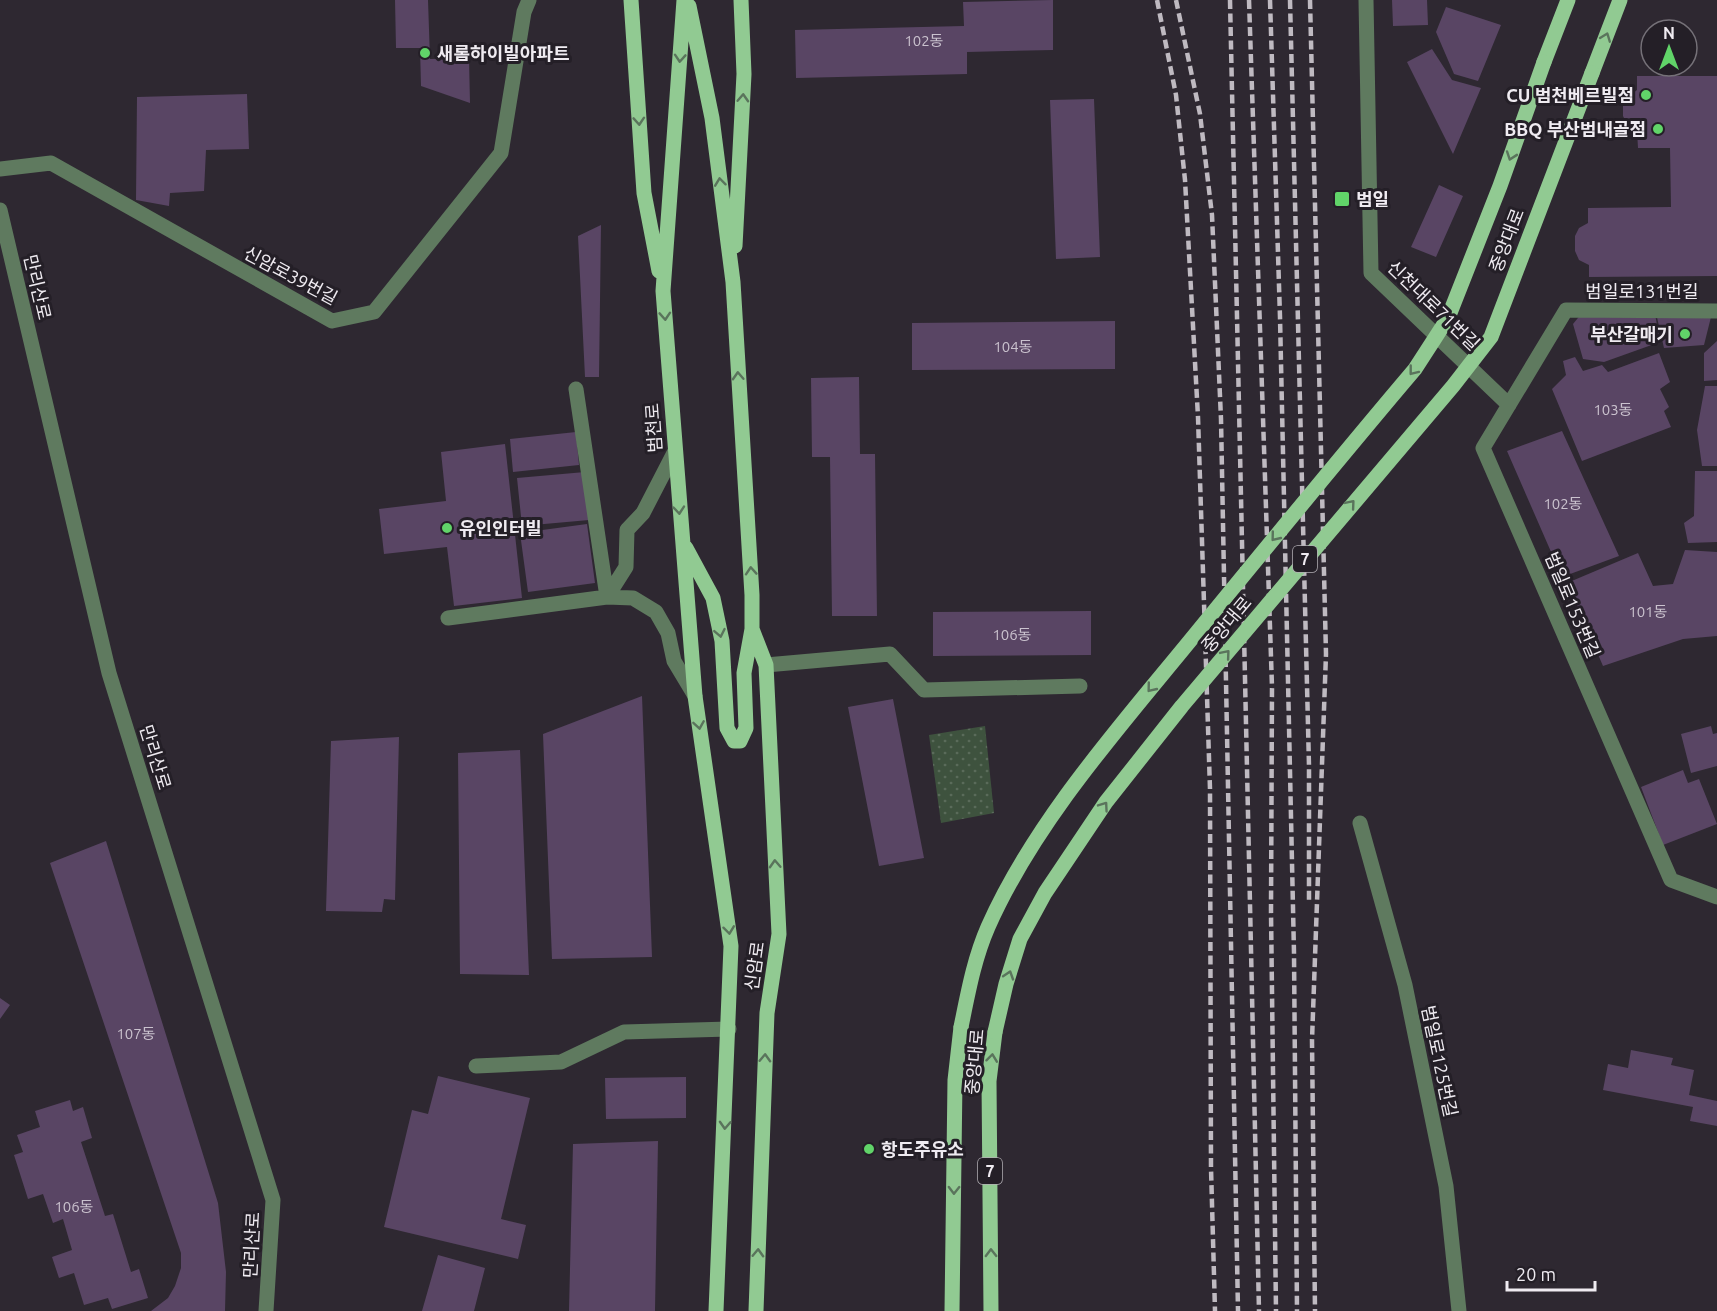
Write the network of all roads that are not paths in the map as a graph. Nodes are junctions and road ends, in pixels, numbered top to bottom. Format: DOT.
graph roads {
  1 [pos="529,0"];
  2 [pos="631,0"];
  3 [pos="686,0"];
  4 [pos="741,0"];
  5 [pos="1366,0"];
  6 [pos="1568,0"];
  7 [pos="1620,0"];
  8 [pos="0,169"];
  9 [pos="0,210"];
  10 [pos="733,282"];
  11 [pos="663,291"];
  12 [pos="1566,310"];
  13 [pos="1717,311"];
  14 [pos="576,389"];
  15 [pos="1509,405"];
  16 [pos="674,453"];
  17 [pos="682,541"];
  18 [pos="607,597"];
  19 [pos="448,618"];
  20 [pos="752,629"];
  21 [pos="766,665"];
  22 [pos="1080,686"];
  23 [pos="695,696"];
  24 [pos="1360,823"];
  25 [pos="719,852"];
  26 [pos="1717,897"];
  27 [pos="729,1029"];
  28 [pos="476,1066"];
  29 [pos="266,1311"];
  30 [pos="716,1311"];
  31 [pos="756,1311"];
  32 [pos="952,1311"];
  33 [pos="991,1311"];
  34 [pos="1459,1311"];
  1 -- 8 [label="street, 신암로39번길"];
  2 -- 11 [label="main road, one-way"];
  10 -- 3 [label="main road, 범천로, one-way"];
  3 -- 11 [label="main road, 범천로, one-way"];
  10 -- 4 [label="main road, one-way"];
  5 -- 15 [label="street, 신천대로71번길"];
  6 -- 32 [label="main road, 중앙대로 / 7, one-way, bridge"];
  33 -- 7 [label="main road, 중앙대로 / 7, one-way, bridge"];
  9 -- 29 [label="street, 만리산로"];
  20 -- 10 [label="main road, 범천로, one-way"];
  11 -- 16 [label="main road, 범천로, one-way"];
  12 -- 13 [label="street, 범일로131번길"];
  12 -- 15 [label="street, 범일로153번길"];
  14 -- 18 [label="street"];
  15 -- 26 [label="street, 범일로153번길"];
  16 -- 17 [label="main road, 범천로, one-way"];
  16 -- 18 [label="street"];
  17 -- 20 [label="main road, one-way"];
  17 -- 23 [label="main road, 범천로"];
  18 -- 19 [label="street"];
  18 -- 23 [label="street"];
  20 -- 21 [label="main road, 신암로"];
  21 -- 22 [label="street"];
  31 -- 21 [label="main road, 신암로, one-way"];
  23 -- 25 [label="main road, 범천로, one-way"];
  24 -- 34 [label="street, 범일로125번길"];
  25 -- 27 [label="main road, 신암로, one-way"];
  27 -- 28 [label="street"];
  27 -- 30 [label="main road, 신암로, one-way"];
}
